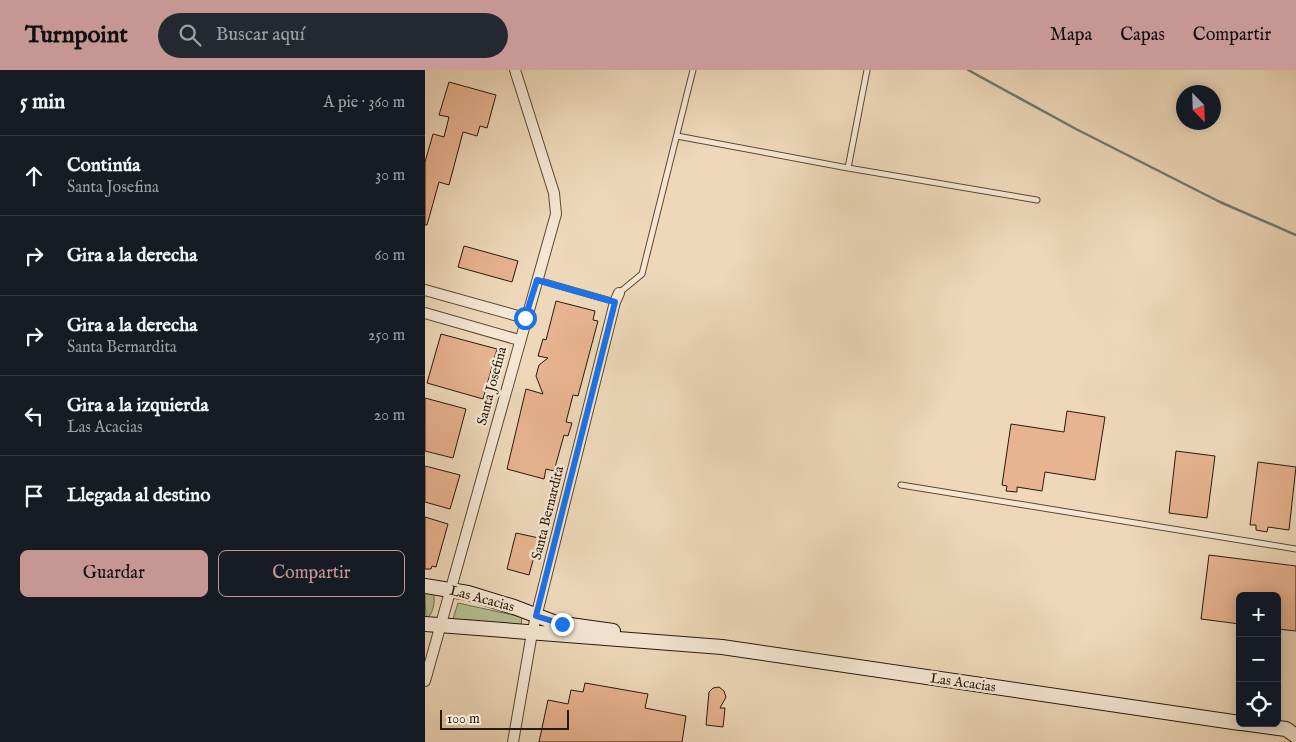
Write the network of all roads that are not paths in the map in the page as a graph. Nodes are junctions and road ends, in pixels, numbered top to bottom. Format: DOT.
graph roads {
  1 [pos="515,70"];
  2 [pos="693,70"];
  3 [pos="867,70"];
  4 [pos="677,136"];
  5 [pos="848,168"];
  6 [pos="1037,200"];
  7 [pos="537,280"];
  8 [pos="425,290"];
  9 [pos="617,298"];
  10 [pos="425,313"];
  11 [pos="525,318"];
  12 [pos="519,340"];
  13 [pos="901,485"];
  14 [pos="1296,549"];
  15 [pos="425,586"];
  16 [pos="451,589"];
  17 [pos="536,616"];
  18 [pos="425,624"];
  19 [pos="441,624"];
  20 [pos="532,633"];
  21 [pos="685,643"];
  22 [pos="425,681"];
  23 [pos="1236,722"];
  24 [pos="1267,727"];
  25 [pos="1296,736"];
  26 [pos="513,742"];
  1 -- 7 [label="street, Santa Josefina"];
  2 -- 4 [label="lane"];
  3 -- 5 [label="lane"];
  4 -- 5 [label="lane"];
  4 -- 9 [label="lane"];
  5 -- 6 [label="lane"];
  7 -- 9 [label="lane"];
  7 -- 11 [label="street, Santa Josefina"];
  8 -- 11 [label="street"];
  9 -- 17 [label="street, Santa Bernardita"];
  10 -- 12 [label="street"];
  11 -- 12 [label="street, Santa Josefina"];
  12 -- 16 [label="street, Santa Josefina"];
  13 -- 14 [label="lane"];
  15 -- 16 [label="main road, Las Acacias"];
  16 -- 17 [label="main road, Las Acacias"];
  16 -- 19 [label="street, Santa Josefina"];
  17 -- 20 [label="street, Santa Bernardita"];
  17 -- 21 [label="main road, Las Acacias"];
  18 -- 19 [label="main road, Las Acacias"];
  19 -- 20 [label="main road, Las Acacias"];
  19 -- 22 [label="street, Santa Josefina"];
  20 -- 21 [label="main road, Las Acacias"];
  20 -- 26 [label="street, Santa Bernardita"];
  21 -- 23 [label="main road, Las Acacias"];
  24 -- 25 [label="main road, Las Acacias"];
}
